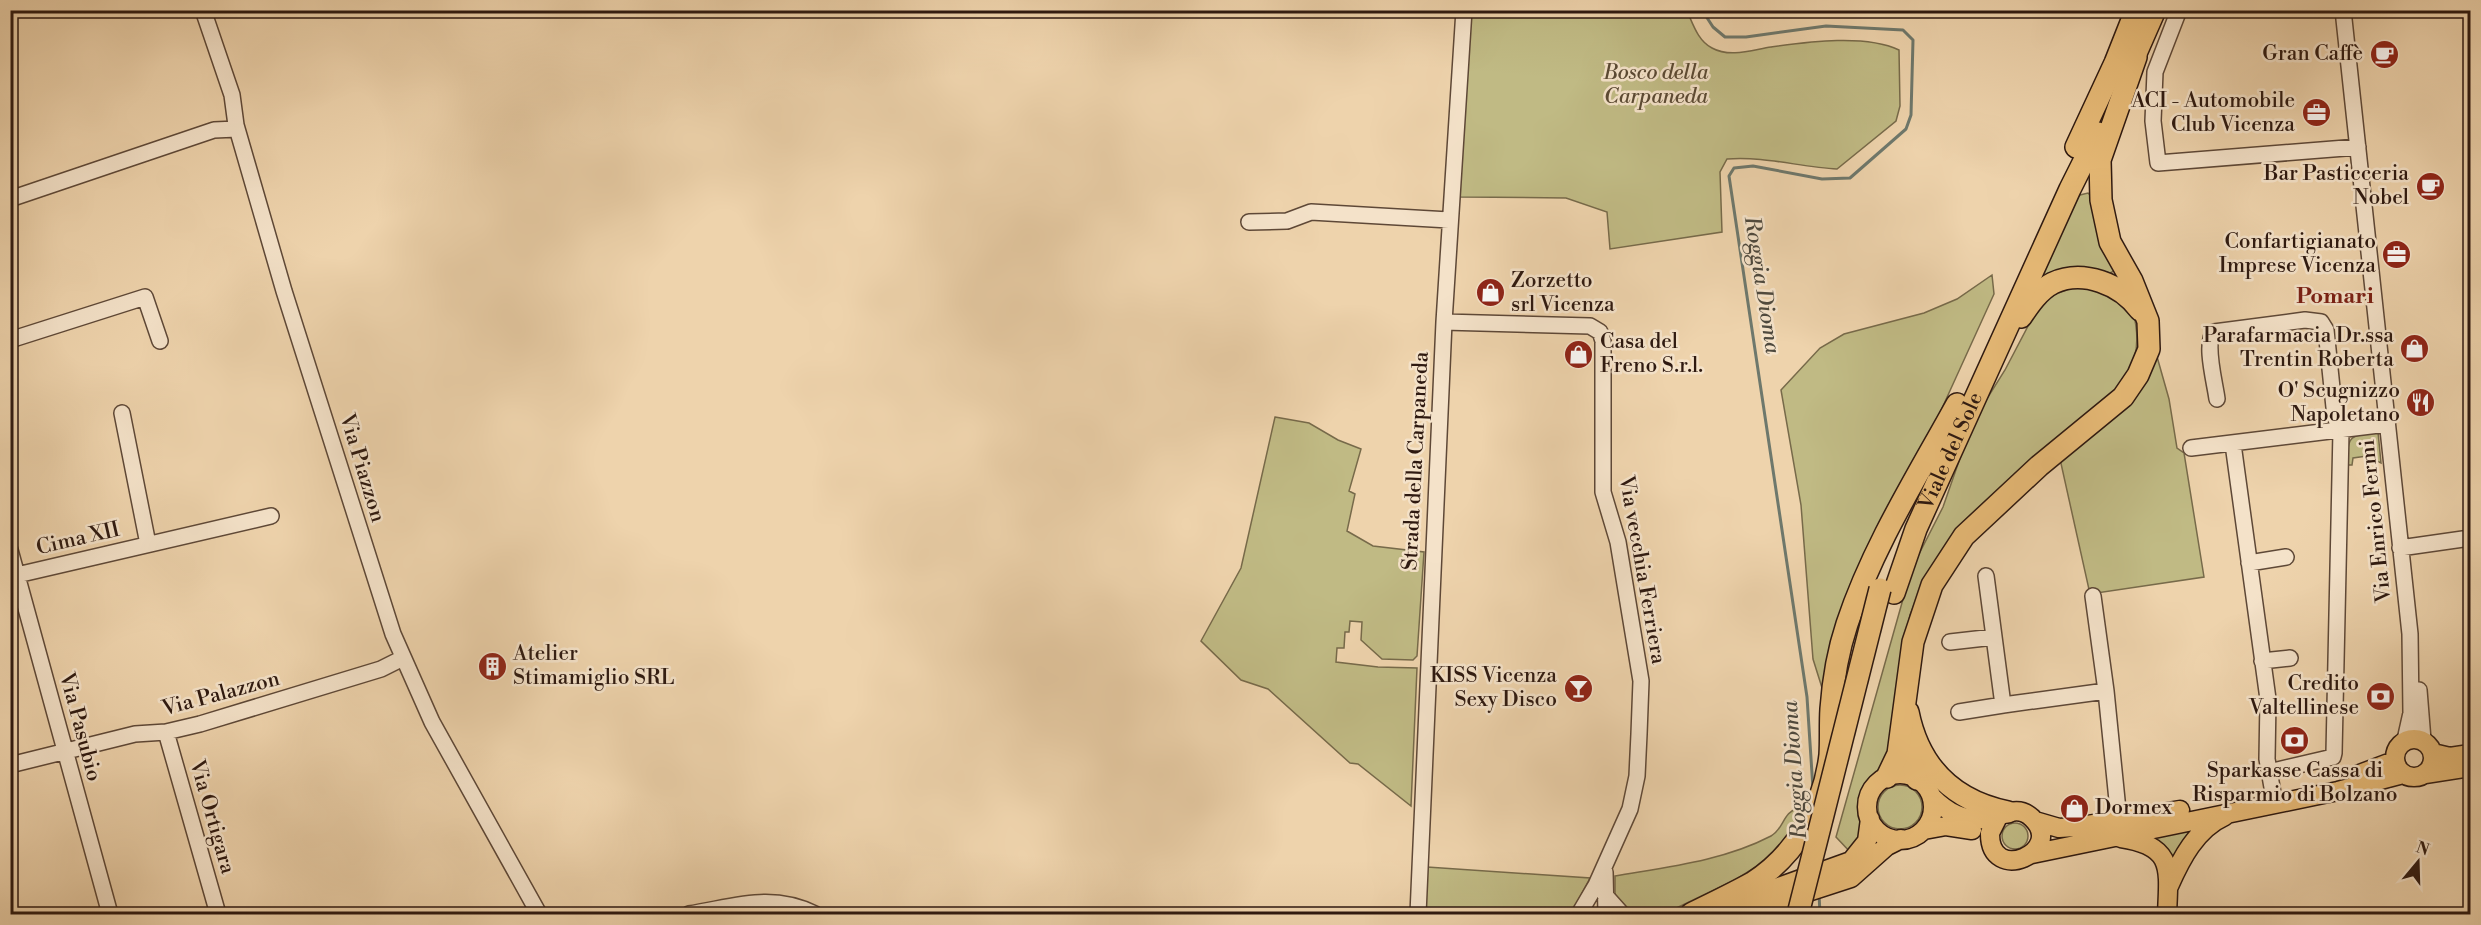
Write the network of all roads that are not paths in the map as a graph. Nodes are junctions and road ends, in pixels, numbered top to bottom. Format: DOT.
graph roads {
  1 [pos="203,10"];
  2 [pos="1464,10"];
  3 [pos="2136,10"];
  4 [pos="2155,10"];
  5 [pos="2179,10"];
  6 [pos="2343,10"];
  7 [pos="2136,57"];
  8 [pos="232,95"];
  9 [pos="237,129"];
  10 [pos="214,130"];
  11 [pos="2358,147"];
  12 [pos="10,199"];
  13 [pos="1449,220"];
  14 [pos="1249,222"];
  15 [pos="2148,321"];
  16 [pos="1444,322"];
  17 [pos="10,340"];
  18 [pos="160,341"];
  19 [pos="1994,357"];
  20 [pos="2217,399"];
  21 [pos="1957,404"];
  22 [pos="122,413"];
  23 [pos="2387,424"];
  24 [pos="2341,430"];
  25 [pos="2233,444"];
  26 [pos="2192,447"];
  27 [pos="271,516"];
  28 [pos="2470,538"];
  29 [pos="148,544"];
  30 [pos="2400,548"];
  31 [pos="10,550"];
  32 [pos="2286,557"];
  33 [pos="2248,563"];
  34 [pos="17,575"];
  35 [pos="1986,576"];
  36 [pos="1887,591"];
  37 [pos="2093,596"];
  38 [pos="1994,637"];
  39 [pos="1950,642"];
  40 [pos="403,658"];
  41 [pos="2290,658"];
  42 [pos="2262,661"];
  43 [pos="2106,691"];
  44 [pos="1907,705"];
  45 [pos="2003,705"];
  46 [pos="1959,712"];
  47 [pos="166,732"];
  48 [pos="2420,744"];
  49 [pos="65,751"];
  50 [pos="2470,754"];
  51 [pos="10,765"];
  52 [pos="2398,767"];
  53 [pos="2470,767"];
  54 [pos="2268,772"];
  55 [pos="2425,774"];
  56 [pos="1887,777"];
  57 [pos="1917,779"];
  58 [pos="2335,786"];
  59 [pos="2273,793"];
  60 [pos="1932,797"];
  61 [pos="2240,810"];
  62 [pos="2003,814"];
  63 [pos="1870,819"];
  64 [pos="2035,821"];
  65 [pos="2115,828"];
  66 [pos="1924,830"];
  67 [pos="1990,839"];
  68 [pos="1901,840"];
  69 [pos="2032,854"];
  70 [pos="1606,860"];
  71 [pos="1816,882"];
  72 [pos="2168,888"];
  73 [pos="1605,895"];
  74 [pos="110,915"];
  75 [pos="218,915"];
  76 [pos="539,915"];
  77 [pos="689,915"];
  78 [pos="815,915"];
  79 [pos="1418,915"];
  80 [pos="1579,915"];
  81 [pos="1606,915"];
  82 [pos="1622,915"];
  83 [pos="1691,915"];
  84 [pos="1700,915"];
  85 [pos="1740,915"];
  86 [pos="1798,915"];
  87 [pos="1810,915"];
  88 [pos="2167,915"];
  1 -- 8 [label="street, Via Piazzon"];
  2 -- 13 [label="street, Strada della Carpaneda"];
  3 -- 21 [label="highway, Viale del Sole"];
  4 -- 7 [label="highway, Viale del Sole"];
  5 -- 11 [label="street"];
  6 -- 11 [label="street, Via Enrico Fermi"];
  7 -- 15 [label="highway"];
  7 -- 19 [label="highway, Viale del Sole"];
  8 -- 9 [label="street, Via Piazzon"];
  8 -- 10 [label="street"];
  9 -- 10 [label="street"];
  9 -- 40 [label="street, Via Piazzon"];
  10 -- 12 [label="street"];
  11 -- 23 [label="street, Via Enrico Fermi"];
  13 -- 14 [label="street"];
  13 -- 16 [label="street, Strada della Carpaneda"];
  15 -- 19 [label="highway"];
  15 -- 44 [label="highway"];
  16 -- 70 [label="street, Via vecchia Ferriera"];
  16 -- 79 [label="street, Strada della Carpaneda"];
  17 -- 18 [label="street"];
  19 -- 36 [label="highway, Viale del Sole"];
  20 -- 24 [label="street"];
  21 -- 36 [label="highway, Viale del Sole"];
  21 -- 83 [label="highway"];
  22 -- 29 [label="street, Cima XII"];
  23 -- 24 [label="street"];
  23 -- 30 [label="street, Via Enrico Fermi"];
  24 -- 25 [label="street"];
  24 -- 54 [label="street"];
  25 -- 26 [label="street"];
  25 -- 33 [label="street"];
  27 -- 29 [label="street, Cima XII"];
  28 -- 30 [label="street"];
  29 -- 34 [label="street, Cima XII"];
  30 -- 48 [label="street, Via Enrico Fermi"];
  31 -- 34 [label="street, Via Pasubio"];
  32 -- 33 [label="street"];
  33 -- 42 [label="street"];
  34 -- 49 [label="street, Via Pasubio"];
  35 -- 38 [label="street"];
  36 -- 86 [label="highway, Viale del Sole, bridge"];
  36 -- 87 [label="highway, Viale del Sole"];
  37 -- 43 [label="street"];
  38 -- 39 [label="street"];
  38 -- 45 [label="street"];
  40 -- 47 [label="street, Via Palazzon"];
  40 -- 76 [label="street, Via Piazzon"];
  41 -- 42 [label="street"];
  42 -- 54 [label="street"];
  43 -- 45 [label="street"];
  43 -- 65 [label="street"];
  44 -- 56 [label="highway"];
  44 -- 57 [label="highway"];
  44 -- 62 [label="highway"];
  45 -- 46 [label="street"];
  47 -- 49 [label="street, Via Palazzon"];
  47 -- 75 [label="street, Via Ortigara"];
  48 -- 50 [label="main road"];
  48 -- 52 [label="main road"];
  48 -- 55 [label="main road"];
  49 -- 51 [label="street, Via Palazzon"];
  49 -- 74 [label="street, Via Pasubio"];
  52 -- 55 [label="main road"];
  52 -- 58 [label="main road"];
  53 -- 55 [label="main road"];
  54 -- 59 [label="street"];
  56 -- 57 [label="main road"];
  56 -- 63 [label="main road"];
  57 -- 60 [label="main road"];
  58 -- 59 [label="main road"];
  58 -- 61 [label="main road"];
  59 -- 65 [label="main road"];
  60 -- 62 [label="main road"];
  60 -- 66 [label="main road"];
  61 -- 65 [label="main road"];
  61 -- 72 [label="main road"];
  62 -- 64 [label="main road"];
  62 -- 67 [label="main road"];
  63 -- 68 [label="main road"];
  63 -- 71 [label="main road"];
  64 -- 65 [label="main road"];
  64 -- 69 [label="main road"];
  65 -- 69 [label="main road"];
  65 -- 72 [label="main road"];
  66 -- 67 [label="main road"];
  66 -- 68 [label="main road"];
  67 -- 69 [label="main road"];
  68 -- 71 [label="main road"];
  70 -- 73 [label="street, Via vecchia Ferriera"];
  70 -- 80 [label="street, Via vecchia Ferriera"];
  71 -- 84 [label="main road"];
  71 -- 85 [label="main road"];
  72 -- 88 [label="main road"];
  73 -- 81 [label="street, Via vecchia Ferriera"];
  73 -- 82 [label="street"];
  77 -- 78 [label="street"];
}
